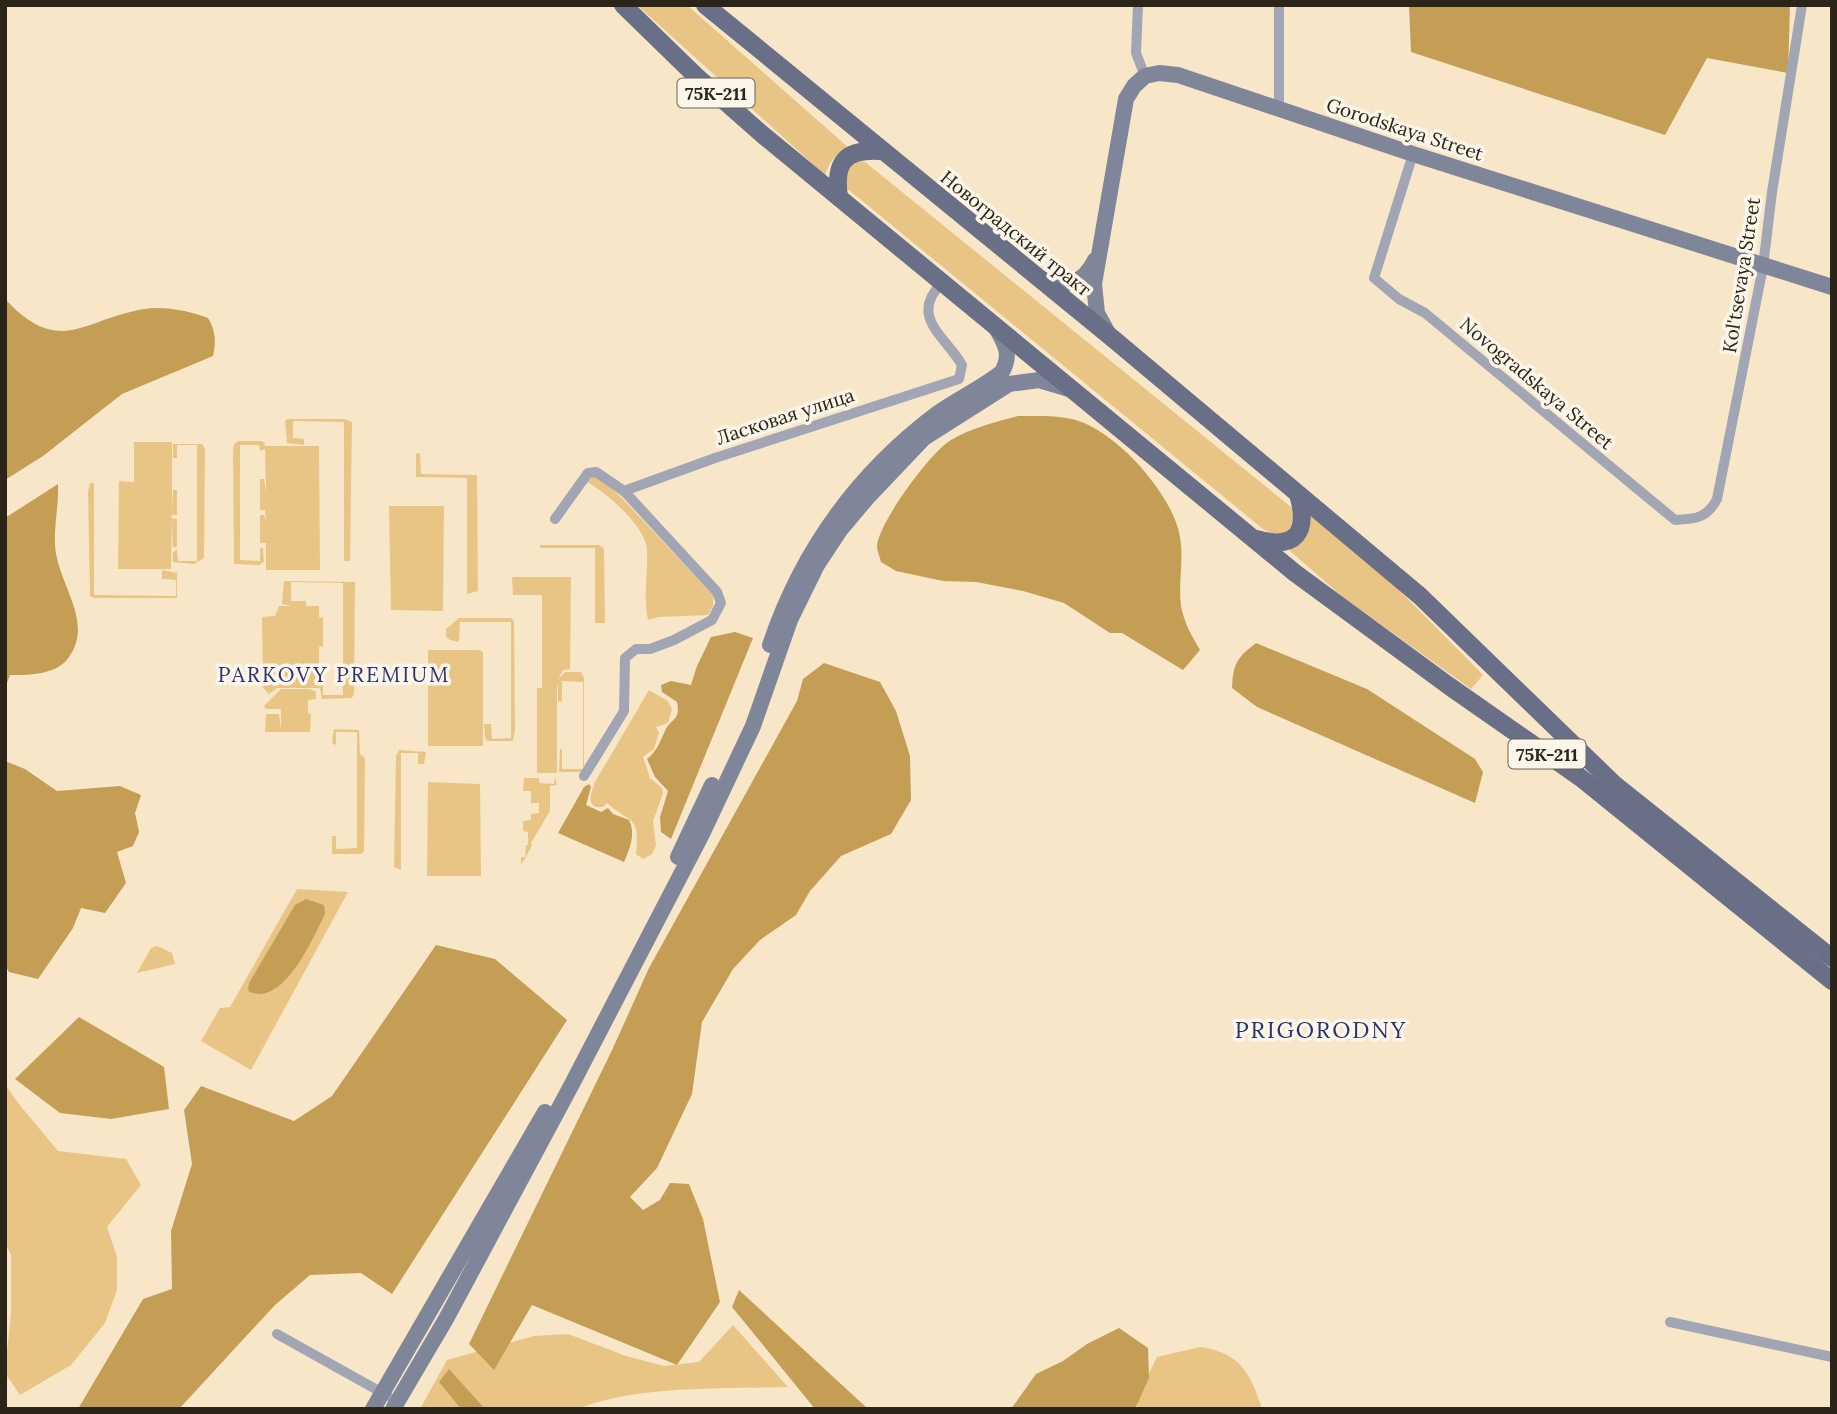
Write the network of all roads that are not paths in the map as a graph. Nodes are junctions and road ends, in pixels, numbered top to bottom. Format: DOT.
graph roads {
  1 [pos="623,5"];
  2 [pos="705,5"];
  3 [pos="1138,5"];
  4 [pos="1279,5"];
  5 [pos="1802,5"];
  6 [pos="1145,76"];
  7 [pos="1279,110"];
  8 [pos="880,150"];
  9 [pos="1413,154"];
  10 [pos="839,197"];
  11 [pos="1097,254"];
  12 [pos="1763,267"];
  13 [pos="1038,278"];
  14 [pos="942,283"];
  15 [pos="1832,287"];
  16 [pos="994,326"];
  17 [pos="1111,337"];
  18 [pos="1074,392"];
  19 [pos="624,491"];
  20 [pos="1298,494"];
  21 [pos="555,519"];
  22 [pos="1675,520"];
  23 [pos="1253,538"];
  24 [pos="584,776"];
  25 [pos="1832,958"];
  26 [pos="1832,981"];
  27 [pos="1670,1322"];
  28 [pos="277,1334"];
  29 [pos="1832,1357"];
  30 [pos="381,1393"];
  31 [pos="395,1405"];
  32 [pos="373,1409"];
  1 -- 10 [label="main road, 75К-211"];
  2 -- 8 [label="main road, Новоградский тракт"];
  3 -- 6 [label="street"];
  4 -- 7 [label="street"];
  5 -- 12 [label="street, Kol'tsevaya Street"];
  6 -- 7 [label="main road, Gorodskaya Street"];
  6 -- 11 [label="main road"];
  7 -- 9 [label="main road, Gorodskaya Street"];
  8 -- 10 [label="main road"];
  8 -- 13 [label="main road, Новоградский тракт"];
  9 -- 12 [label="main road, Gorodskaya Street"];
  9 -- 22 [label="street, Novogradskaya Street"];
  10 -- 14 [label="main road, 75К-211"];
  11 -- 13 [label="main road"];
  11 -- 17 [label="main road"];
  12 -- 15 [label="main road, Gorodskaya Street"];
  12 -- 22 [label="street, Kol'tsevaya Street"];
  13 -- 17 [label="main road, Новоградский тракт"];
  14 -- 16 [label="main road, 75К-211"];
  14 -- 19 [label="street, Ласковая улица"];
  16 -- 18 [label="main road, 75К-211"];
  16 -- 30 [label="main road"];
  17 -- 20 [label="main road, Новоградский тракт"];
  18 -- 23 [label="main road, 75К-211"];
  18 -- 31 [label="main road"];
  19 -- 21 [label="street"];
  19 -- 24 [label="street"];
  20 -- 23 [label="main road"];
  20 -- 25 [label="main road, Новоградский тракт"];
  23 -- 26 [label="main road, 75К-211"];
  27 -- 29 [label="street"];
  28 -- 30 [label="street"];
  30 -- 31 [label="street"];
  30 -- 32 [label="main road"];
}
